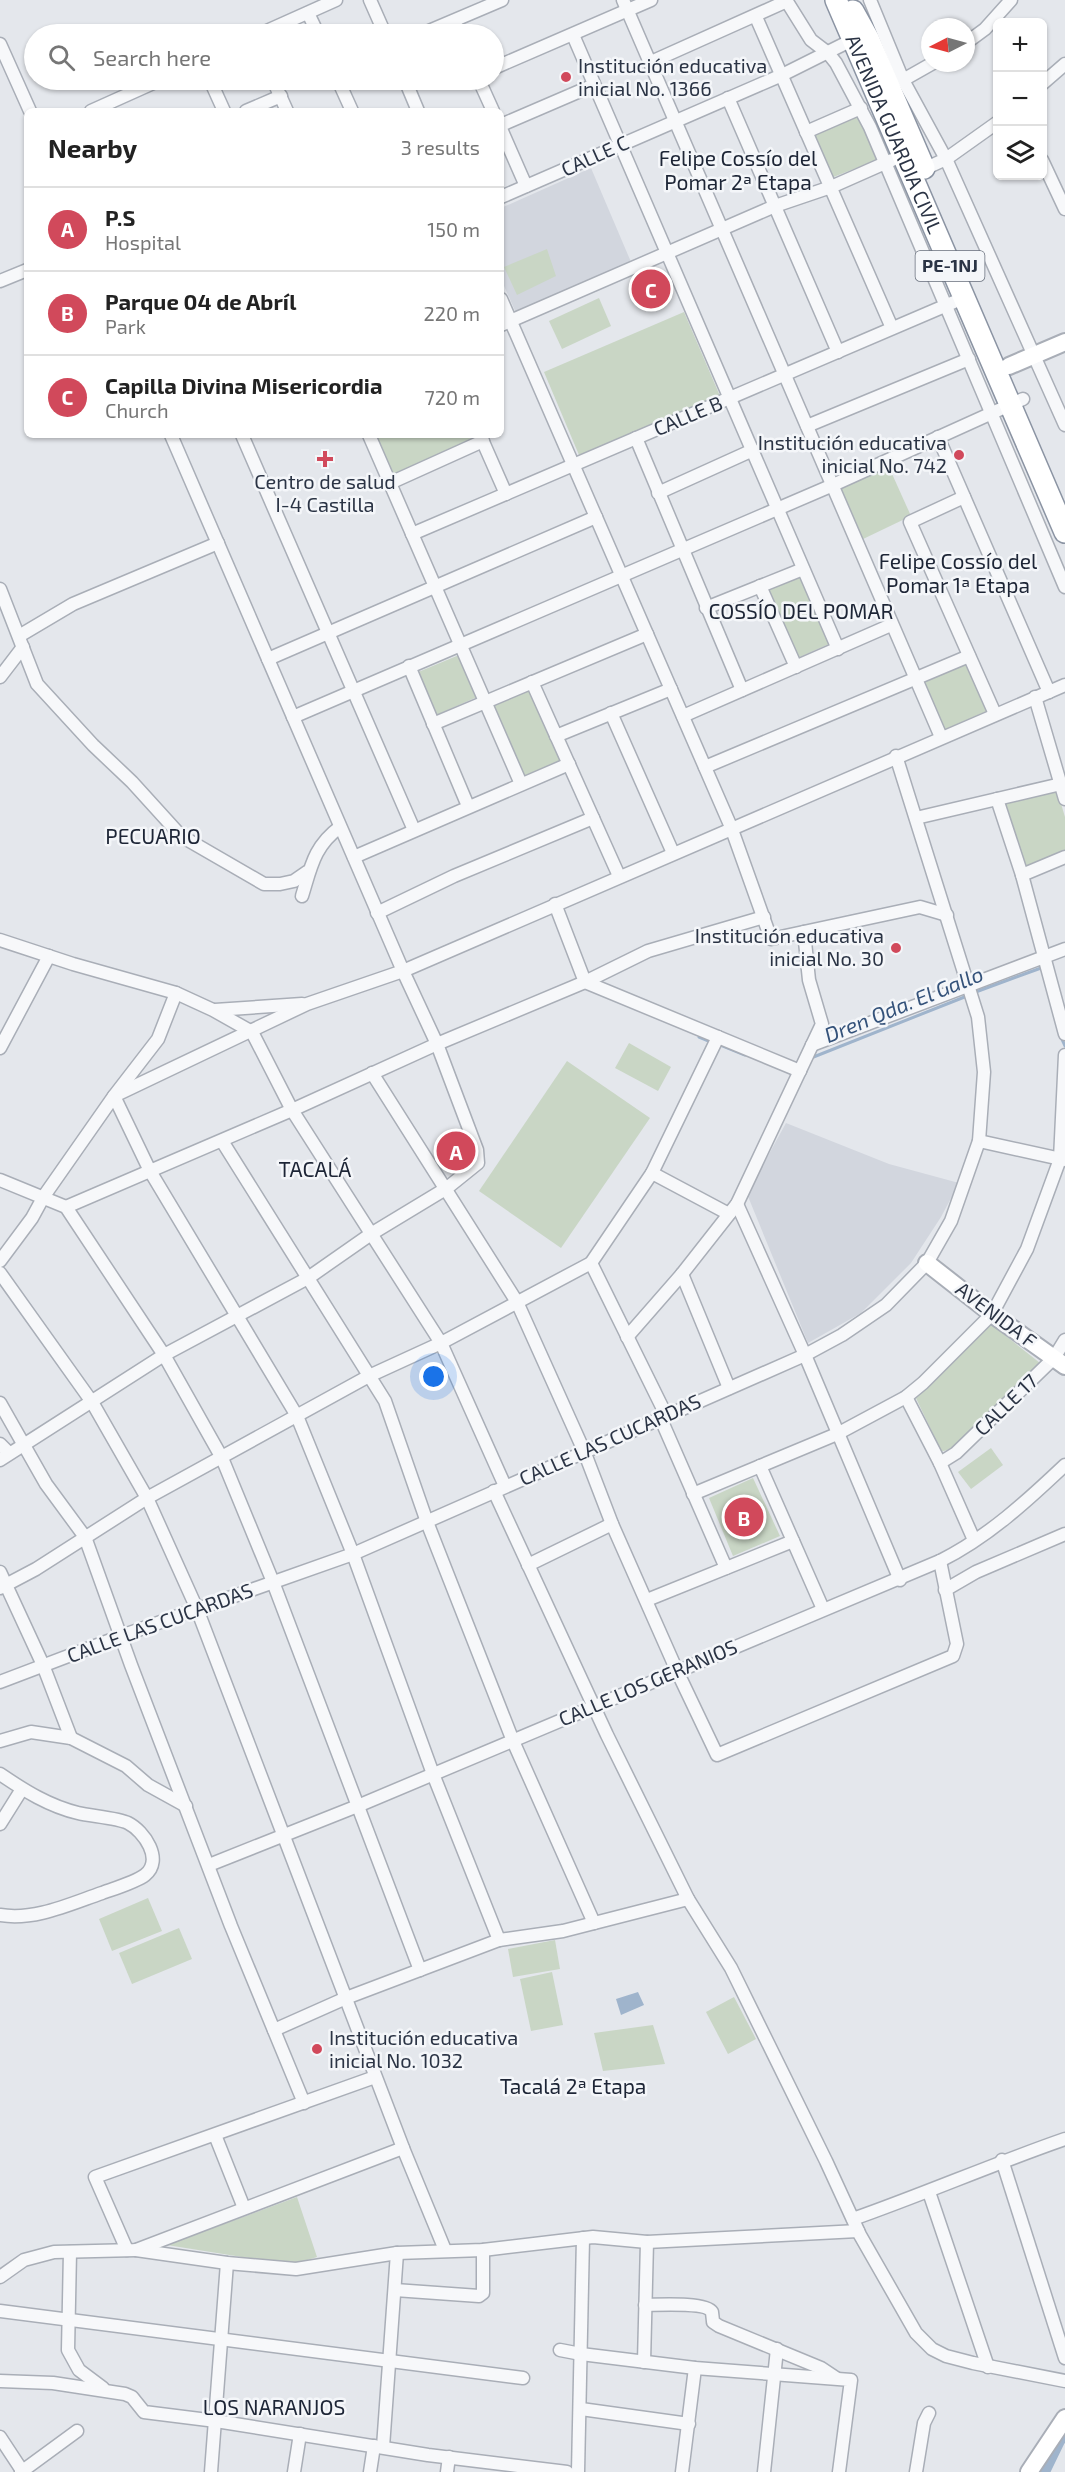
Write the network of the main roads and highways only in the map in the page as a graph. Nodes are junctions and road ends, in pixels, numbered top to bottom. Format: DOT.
graph roads {
  1 [pos="836,0"];
  2 [pos="847,0"];
  3 [pos="1009,406"];
  4 [pos="1065,497"];
  5 [pos="1065,532"];
  1 -- 3 [label="highway, AVENIDA GUARDIA CIVIL / PE-1NJ"];
  2 -- 3 [label="highway, AVENIDA GUARDIA CIVIL / PE-1NJ"];
  3 -- 4 [label="highway, AVENIDA GUARDIA CIVIL / PE-1NJ"];
  3 -- 5 [label="highway, AVENIDA GUARDIA CIVIL / PE-1NJ"];
}
